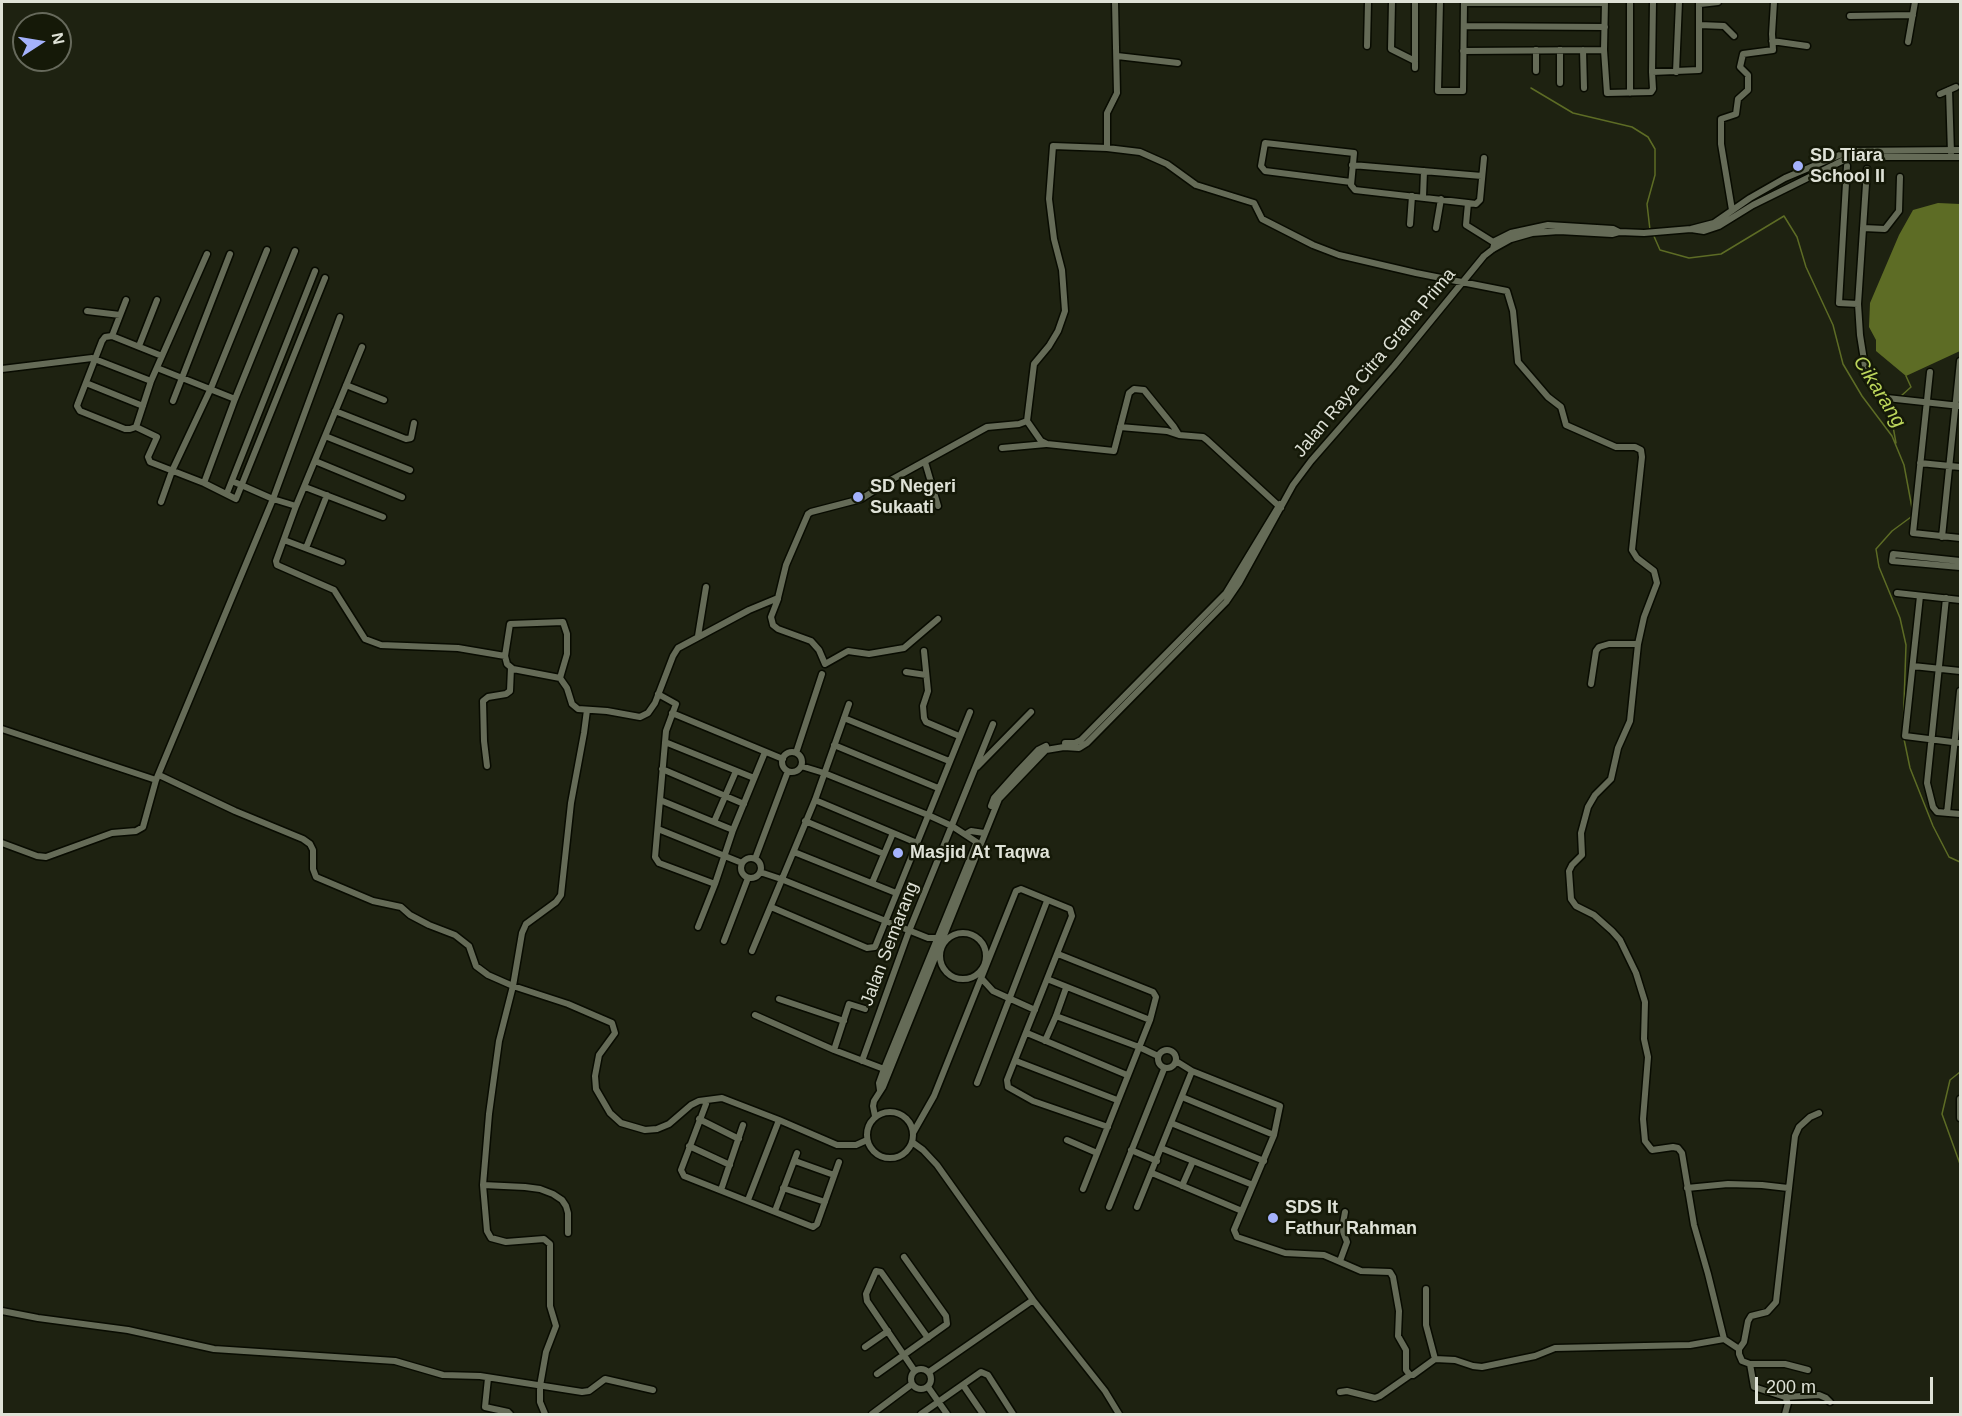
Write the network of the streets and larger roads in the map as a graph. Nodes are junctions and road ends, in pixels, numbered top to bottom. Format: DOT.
graph roads {
  1 [pos="1115,2"];
  2 [pos="1368,2"];
  3 [pos="1392,2"];
  4 [pos="1416,2"];
  5 [pos="1440,2"];
  6 [pos="1464,2"];
  7 [pos="1547,2"];
  8 [pos="1605,2"];
  9 [pos="1630,2"];
  10 [pos="1653,2"];
  11 [pos="1679,2"];
  12 [pos="1718,2"];
  13 [pos="1774,2"];
  14 [pos="1915,2"];
  15 [pos="1700,3"];
  16 [pos="1913,15"];
  17 [pos="1850,16"];
  18 [pos="1700,25"];
  19 [pos="1464,26"];
  20 [pos="1605,27"];
  21 [pos="1734,36"];
  22 [pos="1772,41"];
  23 [pos="1908,42"];
  24 [pos="1367,46"];
  25 [pos="1807,46"];
  26 [pos="1536,50"];
  27 [pos="1560,50"];
  28 [pos="1583,50"];
  29 [pos="1604,50"];
  30 [pos="1464,51"];
  31 [pos="1117,56"];
  32 [pos="1178,63"];
  33 [pos="1536,71"];
  34 [pos="1652,72"];
  35 [pos="1676,72"];
  36 [pos="1560,83"];
  37 [pos="1956,87"];
  38 [pos="1584,88"];
  39 [pos="1630,93"];
  40 [pos="1107,148"];
  41 [pos="1960,150"];
  42 [pos="1949,154"];
  43 [pos="1960,157"];
  44 [pos="1484,158"];
  45 [pos="1352,165"];
  46 [pos="1847,166"];
  47 [pos="1867,169"];
  48 [pos="1813,170"];
  49 [pos="1424,171"];
  50 [pos="1482,176"];
  51 [pos="1900,177"];
  52 [pos="1351,182"];
  53 [pos="1412,196"];
  54 [pos="1423,197"];
  55 [pos="1440,199"];
  56 [pos="1468,203"];
  57 [pos="1732,210"];
  58 [pos="1410,224"];
  59 [pos="1436,228"];
  60 [pos="1863,228"];
  61 [pos="1691,229"];
  62 [pos="1496,245"];
  63 [pos="267,250"];
  64 [pos="295,251"];
  65 [pos="207,254"];
  66 [pos="230,254"];
  67 [pos="315,271"];
  68 [pos="325,278"];
  69 [pos="1461,283"];
  70 [pos="126,300"];
  71 [pos="157,300"];
  72 [pos="1858,304"];
  73 [pos="87,311"];
  74 [pos="120,315"];
  75 [pos="340,317"];
  76 [pos="112,336"];
  77 [pos="139,346"];
  78 [pos="362,347"];
  79 [pos="162,356"];
  80 [pos="96,359"];
  81 [pos="1960,361"];
  82 [pos="157,368"];
  83 [pos="2,369"];
  84 [pos="1930,372"];
  85 [pos="181,377"];
  86 [pos="151,381"];
  87 [pos="86,383"];
  88 [pos="346,385"];
  89 [pos="211,388"];
  90 [pos="235,399"];
  91 [pos="384,400"];
  92 [pos="172,401"];
  93 [pos="1927,402"];
  94 [pos="1958,405"];
  95 [pos="144,406"];
  96 [pos="335,411"];
  97 [pos="1027,421"];
  98 [pos="414,423"];
  99 [pos="136,427"];
  100 [pos="1120,427"];
  101 [pos="1179,435"];
  102 [pos="325,436"];
  103 [pos="1047,444"];
  104 [pos="1002,448"];
  105 [pos="315,461"];
  106 [pos="925,462"];
  107 [pos="1920,463"];
  108 [pos="1949,466"];
  109 [pos="1960,467"];
  110 [pos="410,470"];
  111 [pos="172,471"];
  112 [pos="232,481"];
  113 [pos="204,483"];
  114 [pos="243,487"];
  115 [pos="305,487"];
  116 [pos="226,493"];
  117 [pos="327,495"];
  118 [pos="402,497"];
  119 [pos="273,500"];
  120 [pos="161,502"];
  121 [pos="296,506"];
  122 [pos="938,506"];
  123 [pos="1279,507"];
  124 [pos="383,517"];
  125 [pos="1942,537"];
  126 [pos="1960,538"];
  127 [pos="284,540"];
  128 [pos="306,548"];
  129 [pos="1960,561"];
  130 [pos="342,562"];
  131 [pos="1960,567"];
  132 [pos="706,586"];
  133 [pos="1897,593"];
  134 [pos="1920,596"];
  135 [pos="778,598"];
  136 [pos="1946,598"];
  137 [pos="1960,600"];
  138 [pos="938,619"];
  139 [pos="698,636"];
  140 [pos="1638,644"];
  141 [pos="924,651"];
  142 [pos="505,656"];
  143 [pos="1913,666"];
  144 [pos="511,668"];
  145 [pos="1939,669"];
  146 [pos="1960,671"];
  147 [pos="906,672"];
  148 [pos="822,674"];
  149 [pos="926,675"];
  150 [pos="560,678"];
  151 [pos="1591,684"];
  152 [pos="1960,691"];
  153 [pos="658,694"];
  154 [pos="849,704"];
  155 [pos="586,710"];
  156 [pos="970,712"];
  157 [pos="1031,712"];
  158 [pos="672,713"];
  159 [pos="844,718"];
  160 [pos="993,724"];
  161 [pos="2,729"];
  162 [pos="959,736"];
  163 [pos="1931,740"];
  164 [pos="665,742"];
  165 [pos="1958,742"];
  166 [pos="834,745"];
  167 [pos="765,752"];
  168 [pos="796,753"];
  169 [pos="783,759"];
  170 [pos="949,761"];
  171 [pos="487,766"];
  172 [pos="801,766"];
  173 [pos="662,769"];
  174 [pos="736,771"];
  175 [pos="789,771"];
  176 [pos="824,773"];
  177 [pos="973,773"];
  178 [pos="158,777"];
  179 [pos="754,778"];
  180 [pos="938,788"];
  181 [pos="725,796"];
  182 [pos="660,800"];
  183 [pos="815,800"];
  184 [pos="744,804"];
  185 [pos="1947,813"];
  186 [pos="1960,814"];
  187 [pos="928,815"];
  188 [pos="805,821"];
  189 [pos="714,822"];
  190 [pos="952,826"];
  191 [pos="658,829"];
  192 [pos="733,830"];
  193 [pos="982,832"];
  194 [pos="893,833"];
  195 [pos="966,834"];
  196 [pos="2,843"];
  197 [pos="917,843"];
  198 [pos="978,843"];
  199 [pos="794,852"];
  200 [pos="884,854"];
  201 [pos="723,856"];
  202 [pos="755,860"];
  203 [pos="742,864"];
  204 [pos="760,872"];
  205 [pos="747,878"];
  206 [pos="781,879"];
  207 [pos="872,883"];
  208 [pos="715,884"];
  209 [pos="896,893"];
  210 [pos="1047,901"];
  211 [pos="771,907"];
  212 [pos="885,922"];
  213 [pos="698,927"];
  214 [pos="909,931"];
  215 [pos="928,938"];
  216 [pos="724,941"];
  217 [pos="939,944"];
  218 [pos="752,951"];
  219 [pos="1058,954"];
  220 [pos="986,964"];
  221 [pos="982,980"];
  222 [pos="1047,980"];
  223 [pos="513,986"];
  224 [pos="1066,988"];
  225 [pos="977,991"];
  226 [pos="993,991"];
  227 [pos="779,999"];
  228 [pos="1010,999"];
  229 [pos="865,1009"];
  230 [pos="1035,1010"];
  231 [pos="755,1015"];
  232 [pos="1056,1016"];
  233 [pos="1149,1020"];
  234 [pos="844,1021"];
  235 [pos="1027,1033"];
  236 [pos="1045,1041"];
  237 [pos="1138,1047"];
  238 [pos="834,1050"];
  239 [pos="1158,1056"];
  240 [pos="862,1061"];
  241 [pos="1016,1061"];
  242 [pos="1176,1061"];
  243 [pos="884,1069"];
  244 [pos="1164,1069"];
  245 [pos="1192,1071"];
  246 [pos="1127,1075"];
  247 [pos="977,1083"];
  248 [pos="880,1091"];
  249 [pos="1182,1097"];
  250 [pos="1118,1100"];
  251 [pos="1960,1100"];
  252 [pos="706,1104"];
  253 [pos="1819,1113"];
  254 [pos="875,1116"];
  255 [pos="1960,1118"];
  256 [pos="699,1119"];
  257 [pos="779,1120"];
  258 [pos="1171,1123"];
  259 [pos="743,1125"];
  260 [pos="1108,1127"];
  261 [pos="913,1133"];
  262 [pos="1274,1135"];
  263 [pos="739,1139"];
  264 [pos="867,1140"];
  265 [pos="1067,1140"];
  266 [pos="912,1143"];
  267 [pos="689,1146"];
  268 [pos="1161,1148"];
  269 [pos="1131,1150"];
  270 [pos="797,1153"];
  271 [pos="1097,1153"];
  272 [pos="795,1161"];
  273 [pos="1157,1161"];
  274 [pos="1193,1161"];
  275 [pos="1264,1161"];
  276 [pos="839,1162"];
  277 [pos="729,1165"];
  278 [pos="1152,1173"];
  279 [pos="834,1175"];
  280 [pos="483,1185"];
  281 [pos="1253,1185"];
  282 [pos="1182,1186"];
  283 [pos="783,1188"];
  284 [pos="1687,1188"];
  285 [pos="1788,1188"];
  286 [pos="1083,1189"];
  287 [pos="721,1190"];
  288 [pos="748,1200"];
  289 [pos="825,1202"];
  290 [pos="1109,1207"];
  291 [pos="1137,1207"];
  292 [pos="775,1211"];
  293 [pos="1242,1211"];
  294 [pos="1346,1212"];
  295 [pos="568,1233"];
  296 [pos="904,1257"];
  297 [pos="1340,1261"];
  298 [pos="1426,1289"];
  299 [pos="1033,1300"];
  300 [pos="2,1311"];
  301 [pos="888,1331"];
  302 [pos="928,1338"];
  303 [pos="1724,1339"];
  304 [pos="866,1347"];
  305 [pos="1739,1349"];
  306 [pos="905,1355"];
  307 [pos="1435,1359"];
  308 [pos="1750,1364"];
  309 [pos="914,1370"];
  310 [pos="1808,1370"];
  311 [pos="929,1372"];
  312 [pos="877,1374"];
  313 [pos="1410,1375"];
  314 [pos="488,1378"];
  315 [pos="912,1384"];
  316 [pos="963,1385"];
  317 [pos="540,1386"];
  318 [pos="928,1387"];
  319 [pos="652,1390"];
  320 [pos="1340,1392"];
  321 [pos="1785,1397"];
  322 [pos="938,1402"];
  323 [pos="1830,1402"];
  324 [pos="510,1414"];
  325 [pos="545,1414"];
  326 [pos="872,1414"];
  327 [pos="921,1414"];
  328 [pos="947,1414"];
  329 [pos="983,1414"];
  330 [pos="1013,1414"];
  331 [pos="1119,1414"];
  332 [pos="1785,1414"];
  1 -- 31 [label="street"];
  2 -- 24 [label="street"];
  3 -- 4 [label="street"];
  5 -- 30 [label="street"];
  6 -- 7 [label="street"];
  6 -- 19 [label="street"];
  7 -- 8 [label="street"];
  8 -- 20 [label="street"];
  9 -- 39 [label="street"];
  10 -- 34 [label="street"];
  11 -- 35 [label="street"];
  12 -- 15 [label="street"];
  13 -- 22 [label="street"];
  14 -- 16 [label="street"];
  15 -- 18 [label="street"];
  16 -- 17 [label="street"];
  16 -- 23 [label="street"];
  18 -- 21 [label="street"];
  18 -- 35 [label="street"];
  19 -- 20 [label="street"];
  19 -- 30 [label="street"];
  20 -- 29 [label="street"];
  22 -- 25 [label="street"];
  22 -- 57 [label="street"];
  26 -- 27 [label="street"];
  26 -- 30 [label="street"];
  26 -- 33 [label="street"];
  27 -- 28 [label="street"];
  27 -- 36 [label="street"];
  28 -- 29 [label="street"];
  28 -- 38 [label="street"];
  29 -- 39 [label="street"];
  31 -- 32 [label="street"];
  31 -- 40 [label="street"];
  34 -- 35 [label="street"];
  34 -- 39 [label="street"];
  37 -- 42 [label="street"];
  40 -- 69 [label="street"];
  40 -- 97 [label="street"];
  41 -- 42 [label="street"];
  42 -- 43 [label="street"];
  42 -- 48 [label="street"];
  44 -- 50 [label="street"];
  45 -- 49 [label="street"];
  45 -- 52 [label="street"];
  45 -- 52 [label="street"];
  46 -- 72 [label="street"];
  47 -- 60 [label="street"];
  48 -- 57 [label="street"];
  48 -- 61 [label="street"];
  49 -- 50 [label="street"];
  49 -- 54 [label="street"];
  50 -- 56 [label="street"];
  51 -- 60 [label="street"];
  52 -- 53 [label="street"];
  53 -- 54 [label="street"];
  53 -- 58 [label="street"];
  54 -- 55 [label="street"];
  55 -- 56 [label="street"];
  55 -- 59 [label="street"];
  56 -- 62 [label="street"];
  57 -- 61 [label="street"];
  60 -- 72 [label="street"];
  61 -- 62 [label="street, Jalan Raya Citra Graha Prima"];
  62 -- 69 [label="street, Jalan Raya Citra Graha Prima"];
  63 -- 89 [label="street"];
  64 -- 90 [label="street"];
  65 -- 79 [label="street"];
  66 -- 85 [label="street"];
  67 -- 112 [label="street"];
  68 -- 114 [label="street"];
  69 -- 123 [label="street, Jalan Raya Citra Graha Prima"];
  69 -- 140 [label="street"];
  70 -- 74 [label="street"];
  71 -- 77 [label="street"];
  72 -- 93 [label="street"];
  73 -- 74 [label="street"];
  74 -- 76 [label="street"];
  75 -- 119 [label="street"];
  76 -- 77 [label="street"];
  76 -- 80 [label="street"];
  77 -- 79 [label="street"];
  78 -- 88 [label="street"];
  79 -- 82 [label="street"];
  80 -- 83 [label="street"];
  80 -- 86 [label="street"];
  80 -- 87 [label="street"];
  81 -- 94 [label="street"];
  82 -- 85 [label="street"];
  82 -- 86 [label="street"];
  84 -- 93 [label="street"];
  85 -- 89 [label="street"];
  85 -- 92 [label="street"];
  86 -- 95 [label="street"];
  87 -- 95 [label="street"];
  87 -- 99 [label="street"];
  88 -- 91 [label="street"];
  88 -- 96 [label="street"];
  89 -- 90 [label="street"];
  89 -- 111 [label="street"];
  90 -- 113 [label="street"];
  93 -- 94 [label="street"];
  93 -- 107 [label="street"];
  94 -- 108 [label="street"];
  95 -- 99 [label="street"];
  96 -- 98 [label="street"];
  96 -- 102 [label="street"];
  97 -- 103 [label="street"];
  97 -- 106 [label="street"];
  99 -- 111 [label="street"];
  100 -- 101 [label="street"];
  100 -- 101 [label="street"];
  100 -- 103 [label="street"];
  101 -- 123 [label="street"];
  102 -- 105 [label="street"];
  102 -- 110 [label="street"];
  103 -- 104 [label="street"];
  105 -- 115 [label="street"];
  105 -- 118 [label="street"];
  106 -- 122 [label="street"];
  106 -- 135 [label="street"];
  107 -- 108 [label="street"];
  107 -- 125 [label="street"];
  108 -- 109 [label="street"];
  108 -- 125 [label="street"];
  111 -- 113 [label="street"];
  111 -- 120 [label="street"];
  112 -- 114 [label="street"];
  112 -- 116 [label="street"];
  113 -- 116 [label="street"];
  114 -- 116 [label="street"];
  114 -- 119 [label="street"];
  115 -- 117 [label="street"];
  115 -- 121 [label="street"];
  117 -- 124 [label="street"];
  117 -- 128 [label="street"];
  119 -- 121 [label="street"];
  119 -- 178 [label="street"];
  121 -- 127 [label="street"];
  123 -- 193 [label="street, Jalan Raya Citra Graha Prima"];
  125 -- 126 [label="street"];
  127 -- 128 [label="street"];
  127 -- 142 [label="street"];
  128 -- 130 [label="street"];
  129 -- 131 [label="street"];
  132 -- 139 [label="street"];
  133 -- 134 [label="street"];
  134 -- 136 [label="street"];
  134 -- 143 [label="street"];
  135 -- 138 [label="street"];
  135 -- 139 [label="street"];
  136 -- 137 [label="street"];
  136 -- 145 [label="street"];
  139 -- 153 [label="street"];
  140 -- 151 [label="street"];
  140 -- 284 [label="street"];
  141 -- 149 [label="street"];
  142 -- 144 [label="street"];
  142 -- 150 [label="street"];
  143 -- 145 [label="street"];
  143 -- 163 [label="street"];
  144 -- 150 [label="street"];
  144 -- 171 [label="street"];
  145 -- 146 [label="street"];
  145 -- 163 [label="street"];
  147 -- 149 [label="street"];
  148 -- 168 [label="street"];
  149 -- 162 [label="street"];
  150 -- 155 [label="street"];
  152 -- 165 [label="street"];
  153 -- 155 [label="street"];
  153 -- 158 [label="street"];
  154 -- 159 [label="street"];
  155 -- 223 [label="street"];
  156 -- 162 [label="street"];
  157 -- 177 [label="street, Jalan Semarang"];
  158 -- 164 [label="street"];
  158 -- 167 [label="street"];
  159 -- 166 [label="street"];
  159 -- 170 [label="street"];
  160 -- 177 [label="street, Jalan Semarang"];
  161 -- 178 [label="street"];
  162 -- 170 [label="street"];
  163 -- 165 [label="street"];
  163 -- 185 [label="street"];
  164 -- 173 [label="street"];
  164 -- 174 [label="street"];
  165 -- 185 [label="street"];
  166 -- 176 [label="street"];
  166 -- 180 [label="street"];
  167 -- 169 [label="street"];
  167 -- 179 [label="street"];
  168 -- 169 [label="street"];
  168 -- 172 [label="street"];
  169 -- 175 [label="street"];
  170 -- 180 [label="street"];
  172 -- 175 [label="street"];
  172 -- 176 [label="street"];
  173 -- 181 [label="street"];
  173 -- 182 [label="street"];
  174 -- 179 [label="street"];
  174 -- 181 [label="street"];
  175 -- 202 [label="street"];
  176 -- 183 [label="street"];
  176 -- 187 [label="street"];
  177 -- 190 [label="street, Jalan Semarang"];
  178 -- 196 [label="street"];
  178 -- 223 [label="street"];
  179 -- 184 [label="street"];
  180 -- 187 [label="street"];
  181 -- 184 [label="street"];
  181 -- 189 [label="street"];
  182 -- 189 [label="street"];
  182 -- 191 [label="street"];
  183 -- 188 [label="street"];
  183 -- 194 [label="street"];
  184 -- 192 [label="street"];
  185 -- 186 [label="street"];
  187 -- 190 [label="street"];
  187 -- 197 [label="street"];
  188 -- 199 [label="street"];
  188 -- 200 [label="street"];
  189 -- 192 [label="street"];
  190 -- 195 [label="street"];
  190 -- 214 [label="street, Jalan Semarang"];
  191 -- 201 [label="street"];
  191 -- 208 [label="street"];
  192 -- 201 [label="street"];
  193 -- 195 [label="street"];
  193 -- 198 [label="street, Jalan Raya Citra Graha Prima"];
  194 -- 197 [label="street"];
  194 -- 200 [label="street"];
  195 -- 198 [label="street"];
  197 -- 209 [label="street"];
  198 -- 217 [label="street, Jalan Raya Citra Graha Prima"];
  199 -- 206 [label="street"];
  199 -- 207 [label="street"];
  200 -- 207 [label="street"];
  201 -- 203 [label="street"];
  201 -- 208 [label="street"];
  202 -- 203 [label="street"];
  202 -- 204 [label="street"];
  203 -- 205 [label="street"];
  204 -- 205 [label="street"];
  204 -- 206 [label="street"];
  205 -- 216 [label="street"];
  206 -- 211 [label="street"];
  206 -- 212 [label="street"];
  207 -- 209 [label="street"];
  208 -- 213 [label="street"];
  209 -- 212 [label="street"];
  210 -- 219 [label="street"];
  210 -- 220 [label="street"];
  210 -- 228 [label="street"];
  211 -- 212 [label="street"];
  211 -- 218 [label="street"];
  212 -- 214 [label="street"];
  214 -- 215 [label="street"];
  214 -- 240 [label="street, Jalan Semarang"];
  215 -- 217 [label="street"];
  215 -- 217 [label="street"];
  217 -- 220 [label="street"];
  217 -- 220 [label="street"];
  217 -- 243 [label="street, Jalan Raya Citra Graha Prima"];
  217 -- 248 [label="street, Jalan Raya Citra Graha Prima"];
  219 -- 222 [label="street"];
  219 -- 233 [label="street"];
  220 -- 221 [label="street"];
  221 -- 225 [label="street"];
  221 -- 226 [label="street"];
  222 -- 224 [label="street"];
  222 -- 230 [label="street"];
  223 -- 257 [label="street"];
  223 -- 280 [label="street"];
  224 -- 232 [label="street"];
  224 -- 233 [label="street"];
  225 -- 226 [label="street"];
  225 -- 261 [label="street"];
  226 -- 228 [label="street"];
  227 -- 234 [label="street"];
  228 -- 230 [label="street"];
  228 -- 247 [label="street"];
  229 -- 234 [label="street"];
  230 -- 235 [label="street"];
  231 -- 238 [label="street"];
  232 -- 236 [label="street"];
  232 -- 237 [label="street"];
  233 -- 237 [label="street"];
  234 -- 238 [label="street"];
  235 -- 236 [label="street"];
  235 -- 241 [label="street"];
  236 -- 246 [label="street"];
  237 -- 239 [label="street"];
  237 -- 246 [label="street"];
  238 -- 240 [label="street"];
  239 -- 242 [label="street"];
  239 -- 244 [label="street"];
  240 -- 243 [label="street"];
  241 -- 250 [label="street"];
  241 -- 260 [label="street"];
  242 -- 244 [label="street"];
  242 -- 245 [label="street"];
  243 -- 248 [label="street, Jalan Raya Citra Graha Prima"];
  244 -- 269 [label="street"];
  245 -- 249 [label="street"];
  245 -- 262 [label="street"];
  246 -- 250 [label="street"];
  248 -- 254 [label="street"];
  249 -- 258 [label="street"];
  249 -- 262 [label="street"];
  250 -- 260 [label="street"];
  251 -- 255 [label="street"];
  252 -- 256 [label="street"];
  253 -- 285 [label="street"];
  254 -- 261 [label="street"];
  254 -- 264 [label="street"];
  256 -- 263 [label="street"];
  256 -- 267 [label="street"];
  257 -- 264 [label="street"];
  257 -- 288 [label="street"];
  258 -- 268 [label="street"];
  258 -- 275 [label="street"];
  259 -- 263 [label="street"];
  260 -- 271 [label="street"];
  261 -- 266 [label="street"];
  262 -- 275 [label="street"];
  263 -- 277 [label="street"];
  264 -- 266 [label="street"];
  265 -- 271 [label="street"];
  266 -- 299 [label="street"];
  267 -- 277 [label="street"];
  267 -- 287 [label="street"];
  268 -- 273 [label="street"];
  268 -- 274 [label="street"];
  269 -- 273 [label="street"];
  269 -- 290 [label="street"];
  270 -- 272 [label="street"];
  271 -- 286 [label="street"];
  272 -- 279 [label="street"];
  272 -- 283 [label="street"];
  273 -- 278 [label="street"];
  274 -- 281 [label="street"];
  274 -- 282 [label="street"];
  275 -- 281 [label="street"];
  276 -- 279 [label="street"];
  277 -- 287 [label="street"];
  278 -- 282 [label="street"];
  278 -- 291 [label="street"];
  279 -- 289 [label="street"];
  280 -- 295 [label="street"];
  280 -- 317 [label="street"];
  281 -- 293 [label="street"];
  282 -- 293 [label="street"];
  283 -- 289 [label="street"];
  283 -- 292 [label="street"];
  284 -- 285 [label="street"];
  284 -- 303 [label="street"];
  285 -- 305 [label="street"];
  287 -- 288 [label="street"];
  288 -- 292 [label="street"];
  289 -- 292 [label="street"];
  293 -- 297 [label="street"];
  294 -- 297 [label="street"];
  296 -- 302 [label="street"];
  297 -- 313 [label="street"];
  298 -- 307 [label="street"];
  299 -- 311 [label="street"];
  299 -- 331 [label="street"];
  300 -- 314 [label="street"];
  301 -- 302 [label="street"];
  301 -- 304 [label="street"];
  301 -- 306 [label="street"];
  302 -- 306 [label="street"];
  303 -- 305 [label="street"];
  303 -- 307 [label="street"];
  305 -- 308 [label="street"];
  306 -- 309 [label="street"];
  306 -- 312 [label="street"];
  307 -- 313 [label="street"];
  308 -- 310 [label="street"];
  308 -- 321 [label="street"];
  309 -- 311 [label="street"];
  309 -- 315 [label="street"];
  311 -- 318 [label="street"];
  313 -- 320 [label="street"];
  314 -- 317 [label="street"];
  314 -- 324 [label="street"];
  315 -- 318 [label="street"];
  315 -- 326 [label="street"];
  316 -- 322 [label="street"];
  316 -- 329 [label="street"];
  316 -- 330 [label="street"];
  317 -- 319 [label="street"];
  317 -- 325 [label="street"];
  318 -- 322 [label="street"];
  321 -- 323 [label="street"];
  321 -- 332 [label="street"];
  322 -- 327 [label="street"];
  322 -- 328 [label="street"];
}
